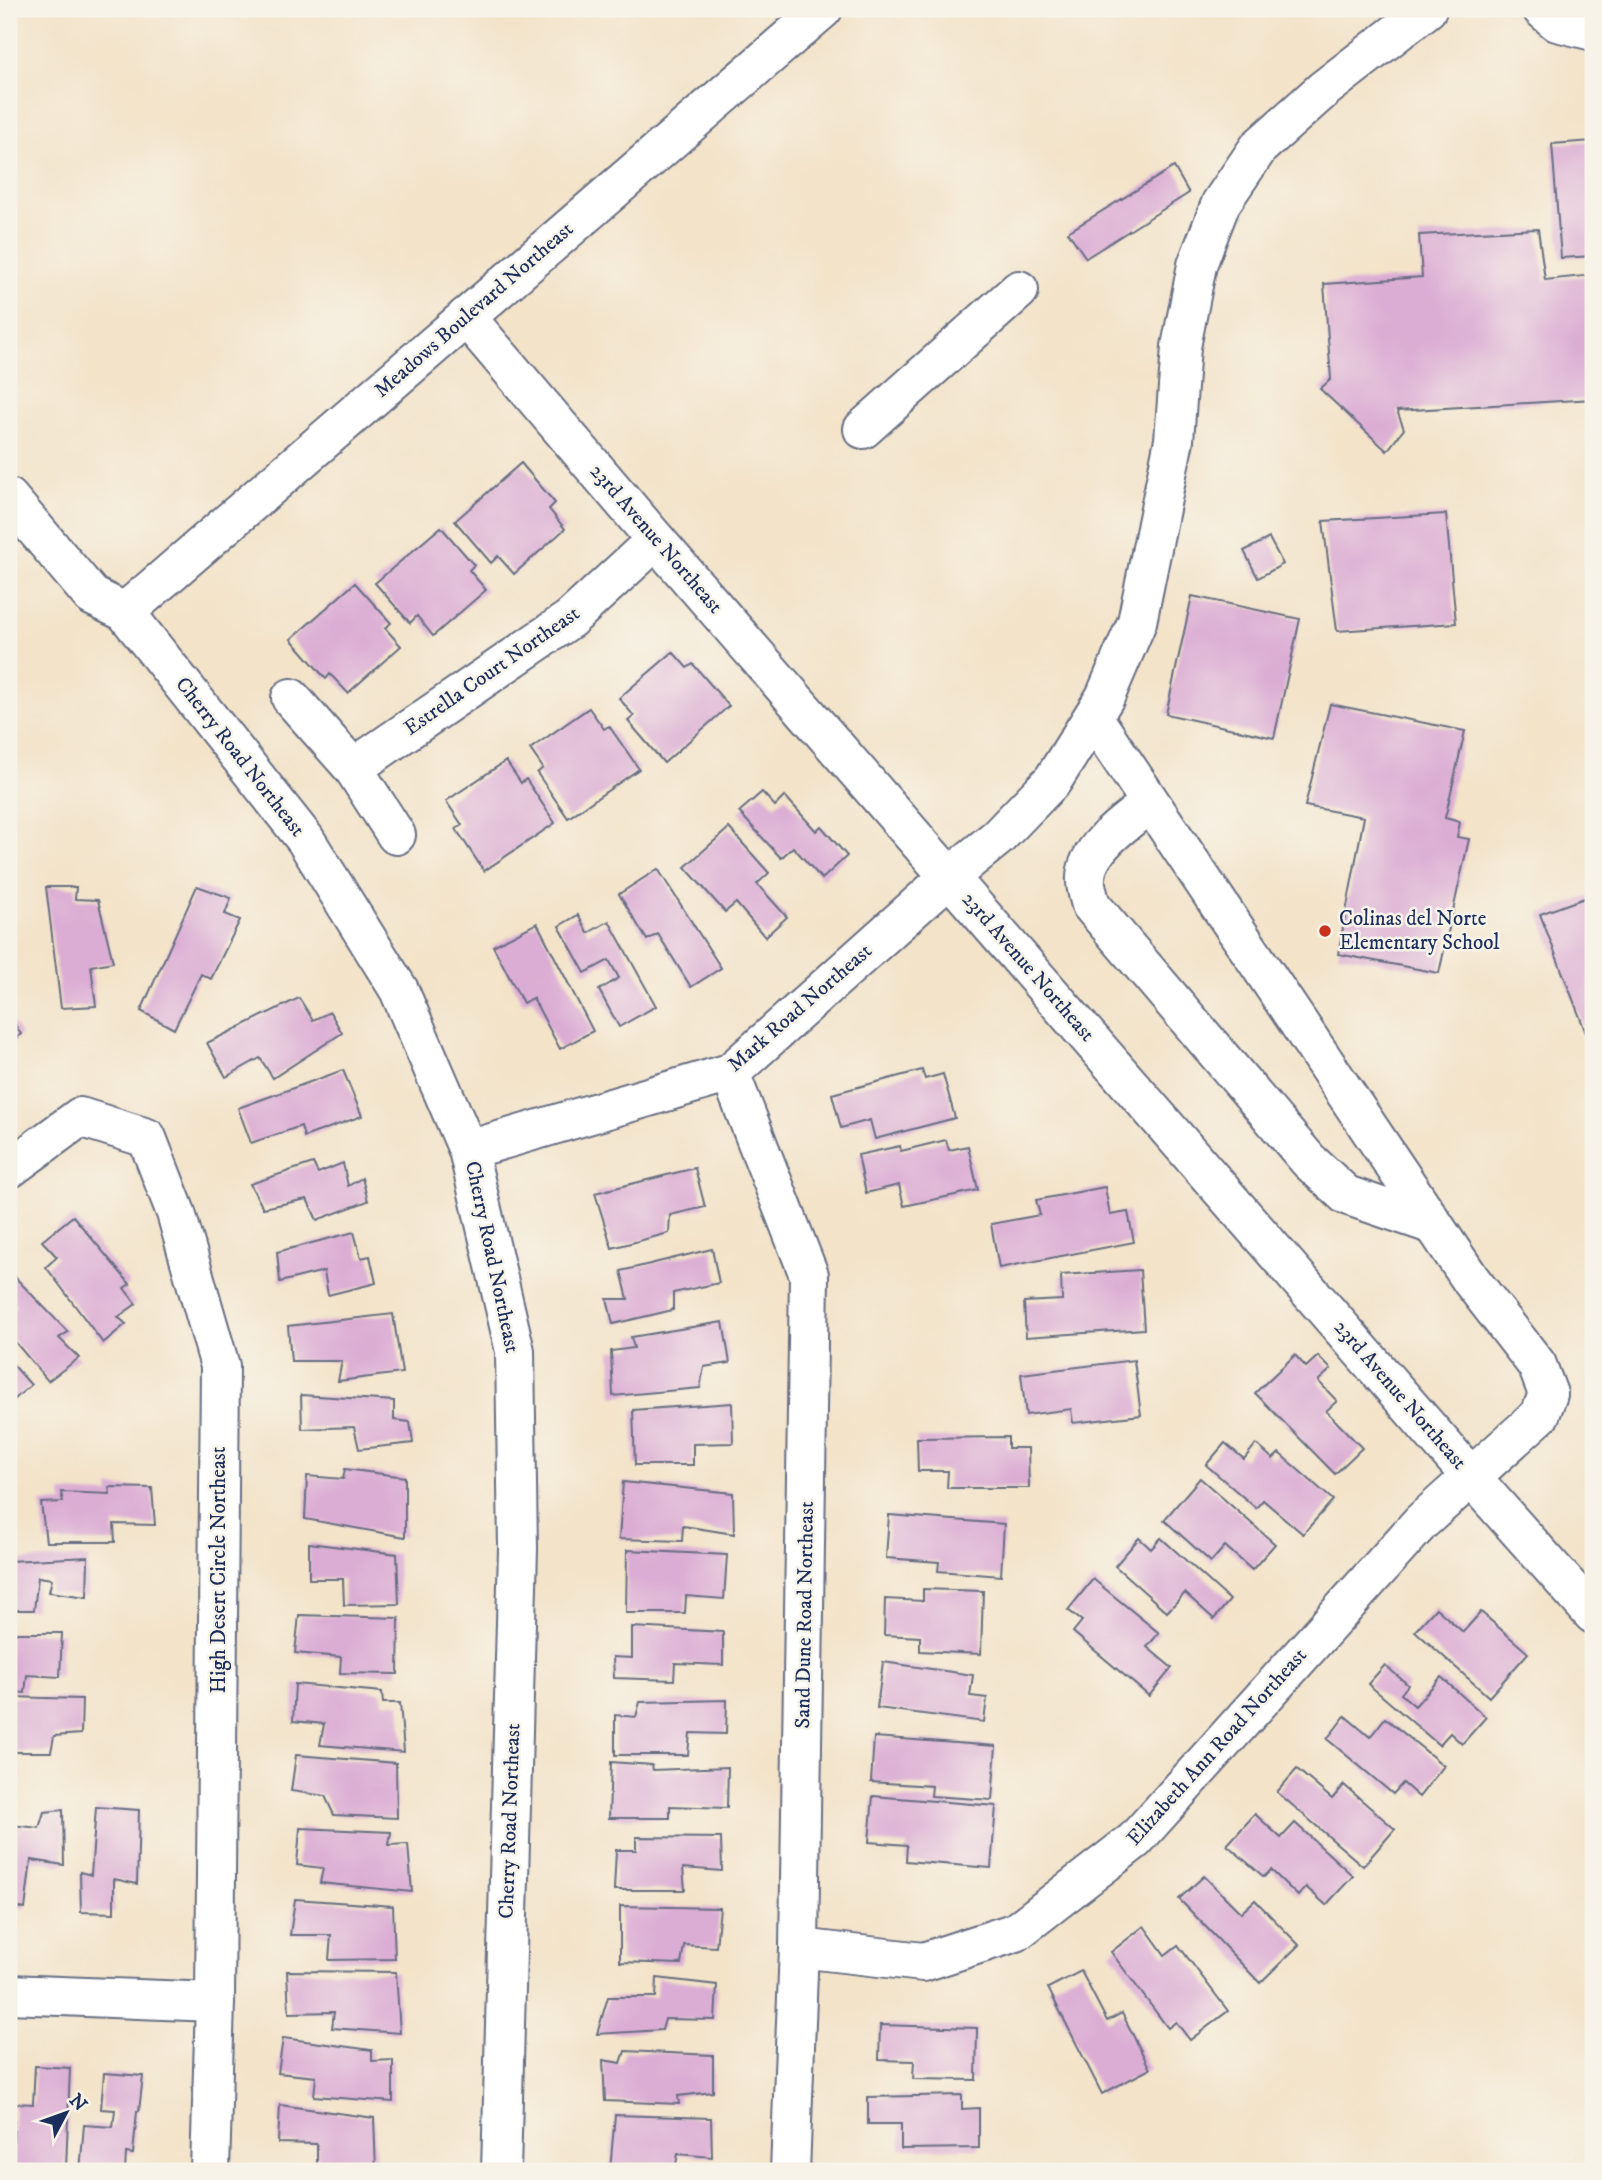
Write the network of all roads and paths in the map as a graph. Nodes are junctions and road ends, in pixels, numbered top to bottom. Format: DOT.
graph roads {
  1 [pos="822,9"];
  2 [pos="1427,9"];
  3 [pos="1542,9"];
  4 [pos="1593,31"];
  5 [pos="1019,290"];
  6 [pos="466,317"];
  7 [pos="863,429"];
  8 [pos="9,498"];
  9 [pos="656,540"];
  10 [pos="125,611"];
  11 [pos="291,698"];
  12 [pos="1093,717"];
  13 [pos="353,768"];
  14 [pos="1150,803"];
  15 [pos="396,835"];
  16 [pos="950,876"];
  17 [pos="730,1073"];
  18 [pos="468,1150"];
  19 [pos="9,1169"];
  20 [pos="1434,1224"];
  21 [pos="1471,1477"];
  22 [pos="1593,1614"];
  23 [pos="799,1948"];
  24 [pos="9,1994"];
  25 [pos="215,2002"];
  26 [pos="210,2171"];
  27 [pos="500,2171"];
  28 [pos="790,2171"];
  1 -- 6 [label="street, Meadows Boulevard Northeast"];
  2 -- 12 [label="street, Mark Road Northeast"];
  3 -- 4 [label="street"];
  5 -- 7 [label="street"];
  6 -- 9 [label="street, 23rd Avenue Northeast"];
  6 -- 10 [label="street, Meadows Boulevard Northeast"];
  8 -- 10 [label="street, Cherry Road Northeast"];
  9 -- 13 [label="street, Estrella Court Northeast"];
  9 -- 16 [label="street, 23rd Avenue Northeast"];
  10 -- 18 [label="street, Cherry Road Northeast"];
  11 -- 13 [label="street"];
  12 -- 14 [label="street, Elizabeth Ann Road Northeast"];
  12 -- 16 [label="street, Mark Road Northeast"];
  13 -- 15 [label="street"];
  14 -- 20 [label="street, Elizabeth Ann Road Northeast"];
  14 -- 20 [label="street"];
  16 -- 17 [label="street, Mark Road Northeast"];
  16 -- 21 [label="street, 23rd Avenue Northeast"];
  17 -- 18 [label="street, Mark Road Northeast"];
  17 -- 23 [label="street, Sand Dune Road Northeast"];
  18 -- 27 [label="street, Cherry Road Northeast"];
  19 -- 25 [label="street, High Desert Circle Northeast"];
  20 -- 21 [label="street, Elizabeth Ann Road Northeast"];
  21 -- 22 [label="street, 23rd Avenue Northeast"];
  21 -- 23 [label="street, Elizabeth Ann Road Northeast"];
  23 -- 28 [label="street, Sand Dune Road Northeast"];
  24 -- 25 [label="street"];
  25 -- 26 [label="street, High Desert Circle Northeast"];
}
